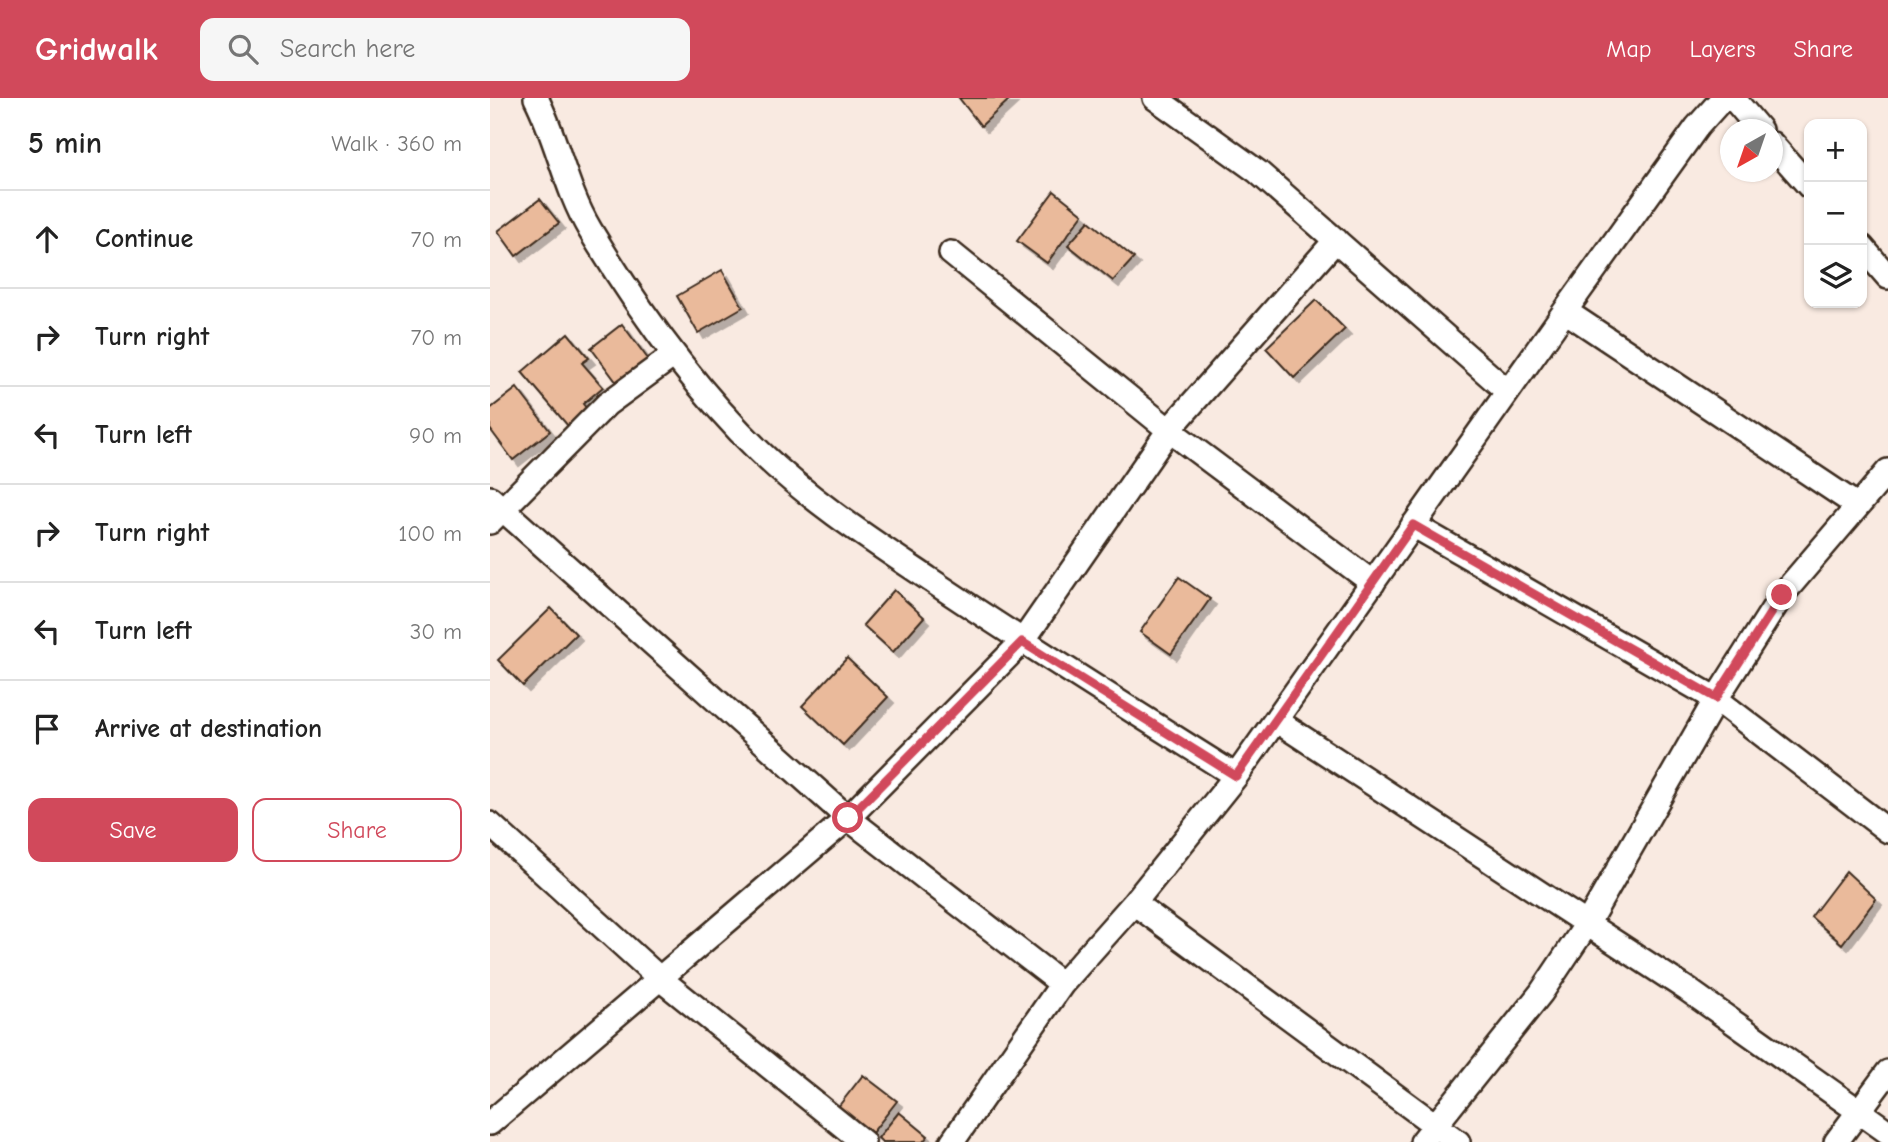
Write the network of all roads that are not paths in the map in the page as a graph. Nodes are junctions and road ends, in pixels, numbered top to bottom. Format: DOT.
graph roads {
  1 [pos="536,98"];
  2 [pos="1155,98"];
  3 [pos="1723,98"];
  4 [pos="1733,98"];
  5 [pos="1751,119"];
  6 [pos="1783,156"];
  7 [pos="1806,182"];
  8 [pos="1336,240"];
  9 [pos="951,253"];
  10 [pos="1867,253"];
  11 [pos="1888,277"];
  12 [pos="1565,311"];
  13 [pos="674,355"];
  14 [pos="1507,391"];
  15 [pos="1169,430"];
  16 [pos="1884,484"];
  17 [pos="1858,506"];
  18 [pos="494,511"];
  19 [pos="1413,525"];
  20 [pos="1373,583"];
  21 [pos="1022,642"];
  22 [pos="1716,698"];
  23 [pos="1277,721"];
  24 [pos="1236,776"];
  25 [pos="848,818"];
  26 [pos="490,824"];
  27 [pos="1888,831"];
  28 [pos="1134,902"];
  29 [pos="1587,924"];
  30 [pos="658,977"];
  31 [pos="1062,984"];
  32 [pos="1888,1072"];
  33 [pos="1860,1111"];
  34 [pos="490,1123"];
  35 [pos="1888,1132"];
  36 [pos="1429,1134"];
  37 [pos="961,1139"];
  38 [pos="863,1142"];
  39 [pos="1458,1142"];
  40 [pos="1836,1142"];
  1 -- 13 [label="street"];
  2 -- 8 [label="street"];
  3 -- 12 [label="street"];
  4 -- 5 [label="street"];
  6 -- 7 [label="street"];
  8 -- 14 [label="street"];
  8 -- 15 [label="street"];
  9 -- 15 [label="street"];
  10 -- 11 [label="street"];
  12 -- 14 [label="street"];
  12 -- 17 [label="street"];
  13 -- 18 [label="street"];
  13 -- 21 [label="street"];
  14 -- 19 [label="street"];
  15 -- 20 [label="street"];
  15 -- 21 [label="street"];
  16 -- 17 [label="street"];
  17 -- 22 [label="street"];
  18 -- 25 [label="street"];
  19 -- 20 [label="street"];
  19 -- 22 [label="street"];
  20 -- 23 [label="street"];
  21 -- 24 [label="street"];
  21 -- 25 [label="street"];
  22 -- 27 [label="street"];
  22 -- 29 [label="street"];
  23 -- 24 [label="street"];
  23 -- 29 [label="street"];
  24 -- 28 [label="street"];
  25 -- 30 [label="street"];
  25 -- 31 [label="street"];
  26 -- 30 [label="street"];
  28 -- 31 [label="street"];
  28 -- 36 [label="street"];
  29 -- 33 [label="street"];
  29 -- 36 [label="street"];
  30 -- 34 [label="street"];
  30 -- 38 [label="street"];
  31 -- 37 [label="street"];
  32 -- 33 [label="street"];
  33 -- 35 [label="street"];
  33 -- 40 [label="street"];
  36 -- 39 [label="street"];
}
